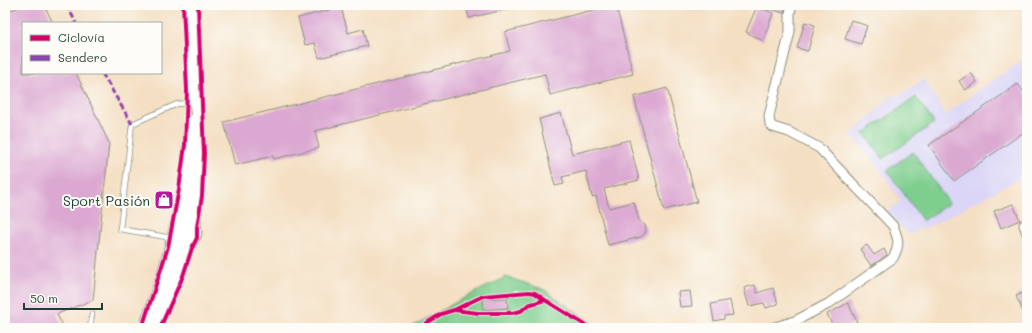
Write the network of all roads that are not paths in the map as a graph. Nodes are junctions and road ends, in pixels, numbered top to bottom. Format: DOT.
graph roads {
  1 [pos="191,5"];
  2 [pos="792,5"];
  3 [pos="195,87"];
  4 [pos="192,103"];
  5 [pos="192,165"];
  6 [pos="184,234"];
  7 [pos="92,314"];
  8 [pos="90,328"];
  9 [pos="146,328"];
  10 [pos="155,328"];
  11 [pos="772,328"];
  1 -- 3 [label="main road"];
  2 -- 11 [label="street"];
  3 -- 4 [label="main road"];
  3 -- 5 [label="main road"];
  4 -- 5 [label="main road"];
  4 -- 6 [label="lane"];
  5 -- 6 [label="main road"];
  5 -- 6 [label="main road"];
  6 -- 9 [label="main road"];
  6 -- 10 [label="main road"];
  7 -- 8 [label="lane"];
}
